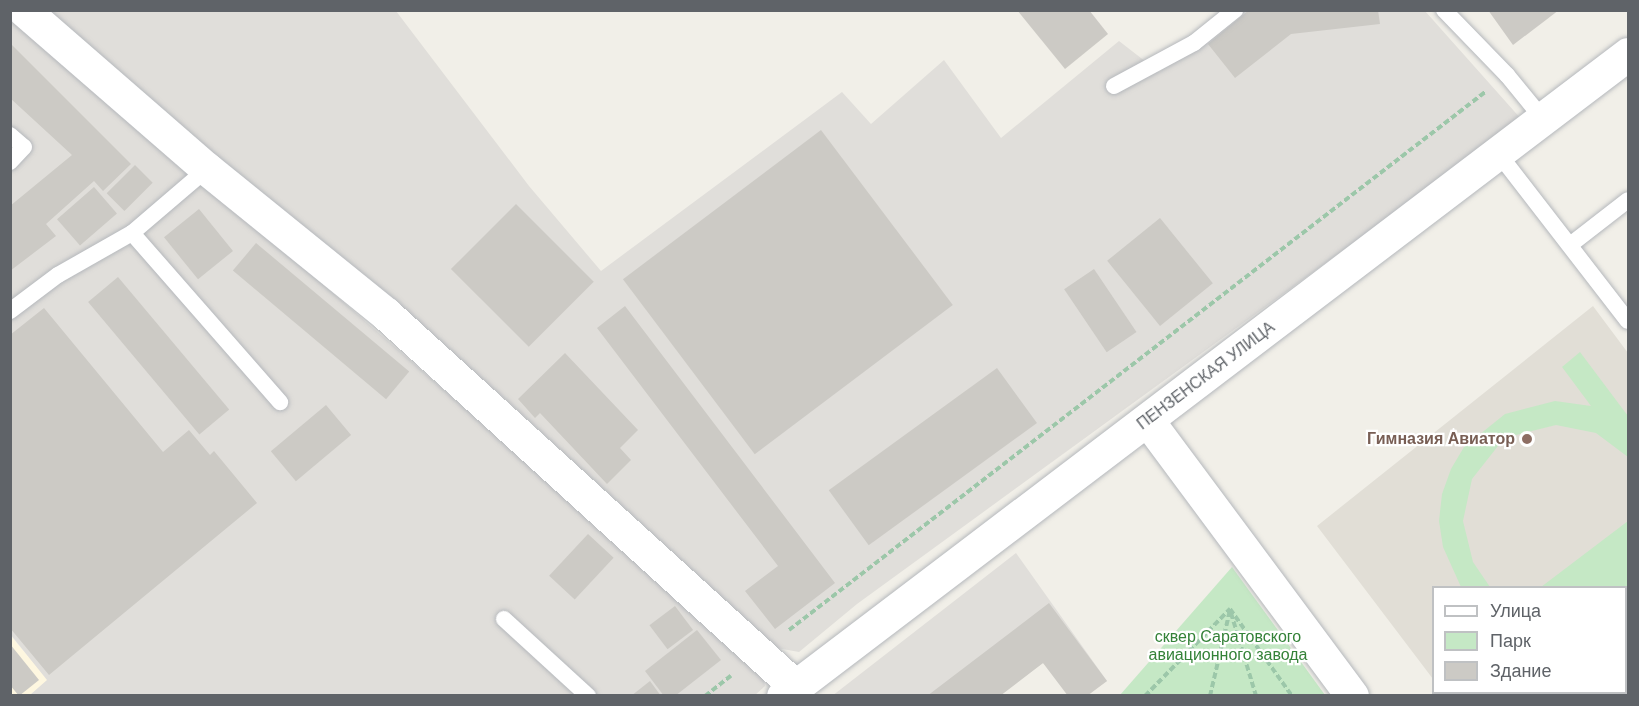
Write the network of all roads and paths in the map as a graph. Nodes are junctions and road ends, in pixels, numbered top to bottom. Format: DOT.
graph roads {
  1 [pos="24,10"];
  2 [pos="1234,10"];
  3 [pos="1444,10"];
  4 [pos="1629,54"];
  5 [pos="1507,75"];
  6 [pos="1114,86"];
  7 [pos="1543,119"];
  8 [pos="10,135"];
  9 [pos="1498,153"];
  10 [pos="10,162"];
  11 [pos="207,169"];
  12 [pos="1629,200"];
  13 [pos="132,233"];
  14 [pos="1570,245"];
  15 [pos="10,311"];
  16 [pos="1629,321"];
  17 [pos="280,402"];
  18 [pos="1148,421"];
  19 [pos="1230,609"];
  20 [pos="504,619"];
  21 [pos="761,652"];
  22 [pos="789,691"];
  23 [pos="588,696"];
  24 [pos="705,696"];
  25 [pos="1145,696"];
  26 [pos="1210,696"];
  27 [pos="1256,696"];
  28 [pos="1292,696"];
  29 [pos="1352,696"];
  1 -- 11 [label="street"];
  2 -- 6 [label="lane"];
  3 -- 5 [label="lane"];
  4 -- 7 [label="street, ПЕНЗЕНСКАЯ УЛИЦА"];
  5 -- 7 [label="lane"];
  5 -- 21 [label="path"];
  7 -- 9 [label="street, ПЕНЗЕНСКАЯ УЛИЦА"];
  8 -- 10 [label="lane"];
  9 -- 14 [label="lane"];
  9 -- 18 [label="street, ПЕНЗЕНСКАЯ УЛИЦА"];
  11 -- 13 [label="lane"];
  11 -- 21 [label="street"];
  12 -- 14 [label="lane"];
  13 -- 15 [label="lane"];
  13 -- 17 [label="lane"];
  14 -- 16 [label="lane"];
  18 -- 22 [label="street, ПЕНЗЕНСКАЯ УЛИЦА"];
  18 -- 29 [label="street"];
  19 -- 25 [label="path"];
  19 -- 26 [label="path"];
  19 -- 27 [label="path"];
  19 -- 28 [label="path"];
  20 -- 23 [label="lane"];
  21 -- 22 [label="street"];
  21 -- 24 [label="path"];
}
